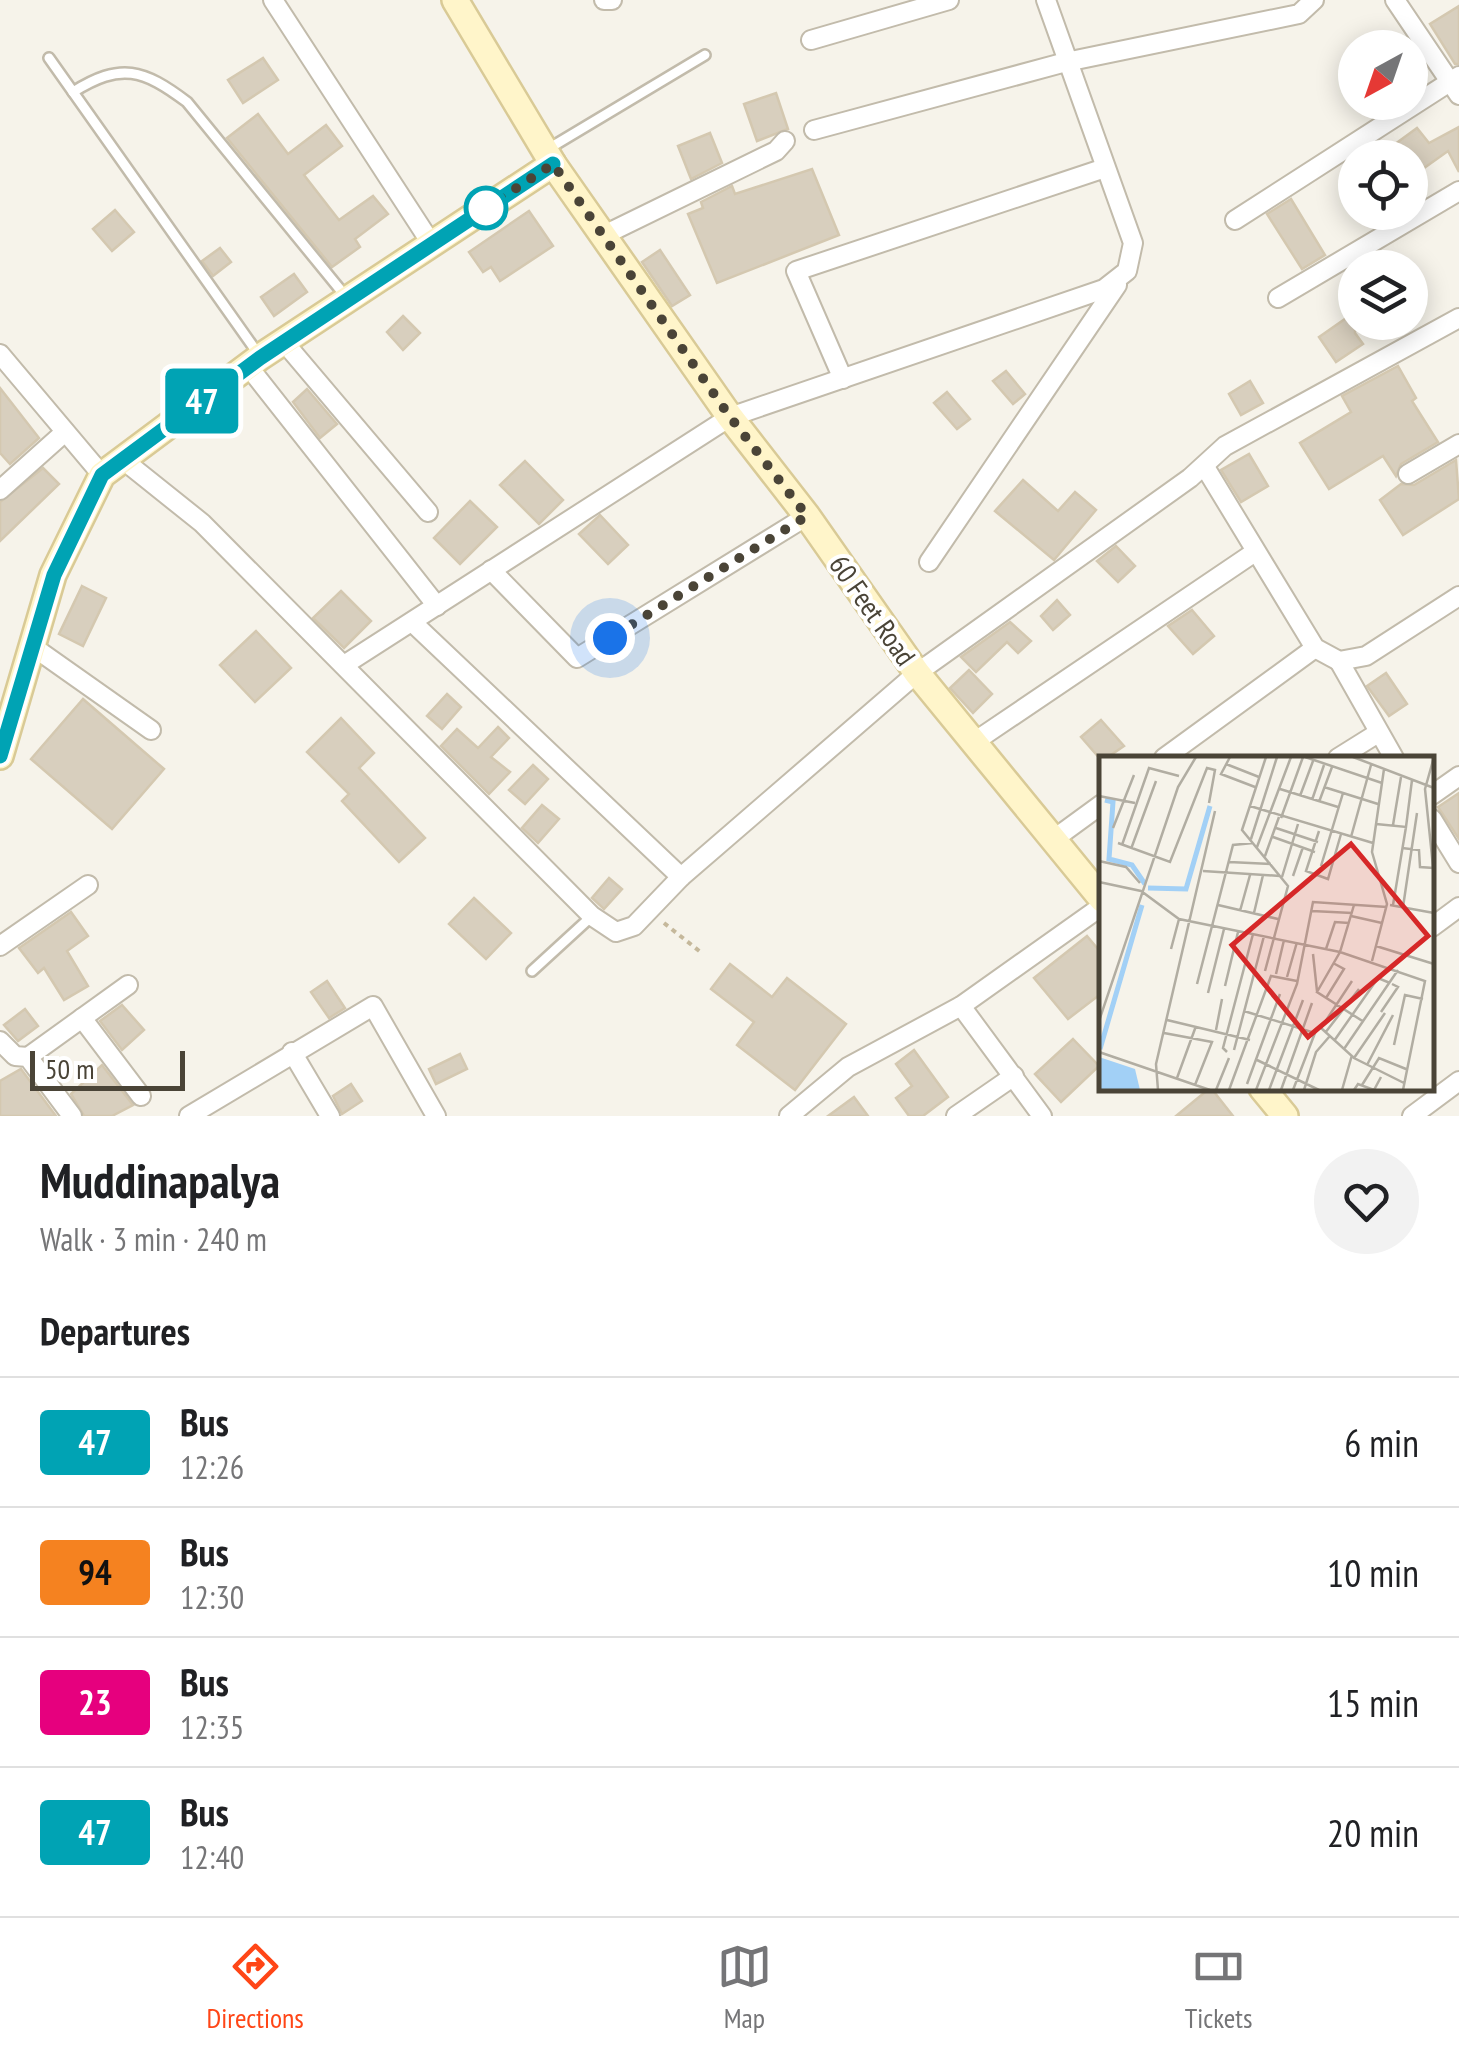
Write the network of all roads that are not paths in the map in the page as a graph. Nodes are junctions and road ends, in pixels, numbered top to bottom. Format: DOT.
graph roads {
  1 [pos="273,0"];
  2 [pos="455,0"];
  3 [pos="604,0"];
  4 [pos="612,0"];
  5 [pos="948,0"];
  6 [pos="1046,0"];
  7 [pos="1314,0"];
  8 [pos="1396,0"];
  9 [pos="810,40"];
  10 [pos="705,55"];
  11 [pos="50,58"];
  12 [pos="1066,62"];
  13 [pos="1456,84"];
  14 [pos="73,92"];
  15 [pos="814,130"];
  16 [pos="785,141"];
  17 [pos="549,157"];
  18 [pos="1105,168"];
  19 [pos="1459,191"];
  20 [pos="1235,220"];
  21 [pos="602,236"];
  22 [pos="431,243"];
  23 [pos="1127,271"];
  24 [pos="1278,298"];
  25 [pos="349,300"];
  26 [pos="1459,318"];
  27 [pos="284,342"];
  28 [pos="2,360"];
  29 [pos="254,362"];
  30 [pos="843,378"];
  31 [pos="730,417"];
  32 [pos="65,432"];
  33 [pos="1459,444"];
  34 [pos="112,467"];
  35 [pos="1205,467"];
  36 [pos="1408,474"];
  37 [pos="0,490"];
  38 [pos="428,512"];
  39 [pos="807,516"];
  40 [pos="1255,552"];
  41 [pos="929,562"];
  42 [pos="492,570"];
  43 [pos="1459,596"];
  44 [pos="437,606"];
  45 [pos="412,622"];
  46 [pos="32,646"];
  47 [pos="1315,648"];
  48 [pos="1339,661"];
  49 [pos="344,665"];
  50 [pos="917,673"];
  51 [pos="151,730"];
  52 [pos="1378,734"];
  53 [pos="974,742"];
  54 [pos="0,756"];
  55 [pos="1167,756"];
  56 [pos="1341,756"];
  57 [pos="1393,756"];
  58 [pos="1459,776"];
  59 [pos="1434,794"];
  60 [pos="1099,806"];
  61 [pos="1434,822"];
  62 [pos="1054,839"];
  63 [pos="1459,863"];
  64 [pos="681,877"];
  65 [pos="88,885"];
  66 [pos="1099,898"];
  67 [pos="1099,904"];
  68 [pos="1459,907"];
  69 [pos="592,916"];
  70 [pos="1434,926"];
  71 [pos="0,946"];
  72 [pos="532,971"];
  73 [pos="128,985"];
  74 [pos="962,1006"];
  75 [pos="82,1018"];
  76 [pos="0,1041"];
  77 [pos="292,1052"];
  78 [pos="28,1057"];
  79 [pos="1014,1076"];
  80 [pos="1459,1082"];
  81 [pos="1264,1091"];
  82 [pos="140,1096"];
  83 [pos="72,1116"];
  84 [pos="190,1116"];
  85 [pos="330,1116"];
  86 [pos="436,1116"];
  87 [pos="789,1116"];
  88 [pos="956,1116"];
  89 [pos="1042,1116"];
  90 [pos="1285,1116"];
  91 [pos="1412,1116"];
  1 -- 22 [label="street"];
  2 -- 17 [label="street, 60 Feet Road"];
  3 -- 4 [label="street"];
  5 -- 9 [label="street"];
  6 -- 12 [label="street"];
  7 -- 12 [label="street"];
  8 -- 13 [label="street"];
  10 -- 17 [label="lane"];
  11 -- 14 [label="lane"];
  12 -- 15 [label="street"];
  12 -- 18 [label="street"];
  13 -- 20 [label="street"];
  14 -- 25 [label="lane"];
  14 -- 29 [label="lane"];
  16 -- 21 [label="street"];
  17 -- 21 [label="street, 60 Feet Road"];
  17 -- 22 [label="street"];
  18 -- 23 [label="street"];
  18 -- 30 [label="street"];
  19 -- 24 [label="street"];
  21 -- 31 [label="street, 60 Feet Road"];
  22 -- 25 [label="street"];
  23 -- 30 [label="street"];
  23 -- 41 [label="street"];
  25 -- 27 [label="street"];
  26 -- 35 [label="street"];
  27 -- 29 [label="street"];
  27 -- 38 [label="street"];
  28 -- 32 [label="street"];
  29 -- 34 [label="street"];
  29 -- 44 [label="street"];
  30 -- 31 [label="street"];
  31 -- 39 [label="street, 60 Feet Road"];
  31 -- 42 [label="street"];
  32 -- 34 [label="street"];
  32 -- 37 [label="street"];
  33 -- 36 [label="street"];
  34 -- 46 [label="street"];
  34 -- 49 [label="street"];
  35 -- 40 [label="street"];
  35 -- 50 [label="street"];
  39 -- 42 [label="street"];
  39 -- 50 [label="street, 60 Feet Road"];
  40 -- 47 [label="street"];
  40 -- 53 [label="street"];
  42 -- 44 [label="street"];
  43 -- 48 [label="street"];
  44 -- 45 [label="street"];
  45 -- 49 [label="street"];
  45 -- 64 [label="street"];
  46 -- 51 [label="street"];
  46 -- 54 [label="street"];
  47 -- 48 [label="street"];
  47 -- 55 [label="street"];
  48 -- 52 [label="street"];
  49 -- 69 [label="street"];
  50 -- 53 [label="street, 60 Feet Road"];
  50 -- 64 [label="street"];
  52 -- 56 [label="street"];
  52 -- 57 [label="street"];
  53 -- 62 [label="street, 60 Feet Road"];
  58 -- 59 [label="street"];
  60 -- 62 [label="street"];
  61 -- 63 [label="street"];
  62 -- 66 [label="street, 60 Feet Road"];
  64 -- 69 [label="street"];
  65 -- 71 [label="street"];
  67 -- 74 [label="street"];
  68 -- 70 [label="street"];
  69 -- 72 [label="lane"];
  73 -- 75 [label="street"];
  74 -- 79 [label="street"];
  74 -- 87 [label="street"];
  75 -- 78 [label="street"];
  75 -- 82 [label="street"];
  76 -- 78 [label="street"];
  77 -- 84 [label="street"];
  77 -- 85 [label="street"];
  77 -- 86 [label="street"];
  78 -- 83 [label="street"];
  79 -- 88 [label="street"];
  79 -- 89 [label="street"];
  80 -- 91 [label="street"];
  81 -- 90 [label="street"];
}
